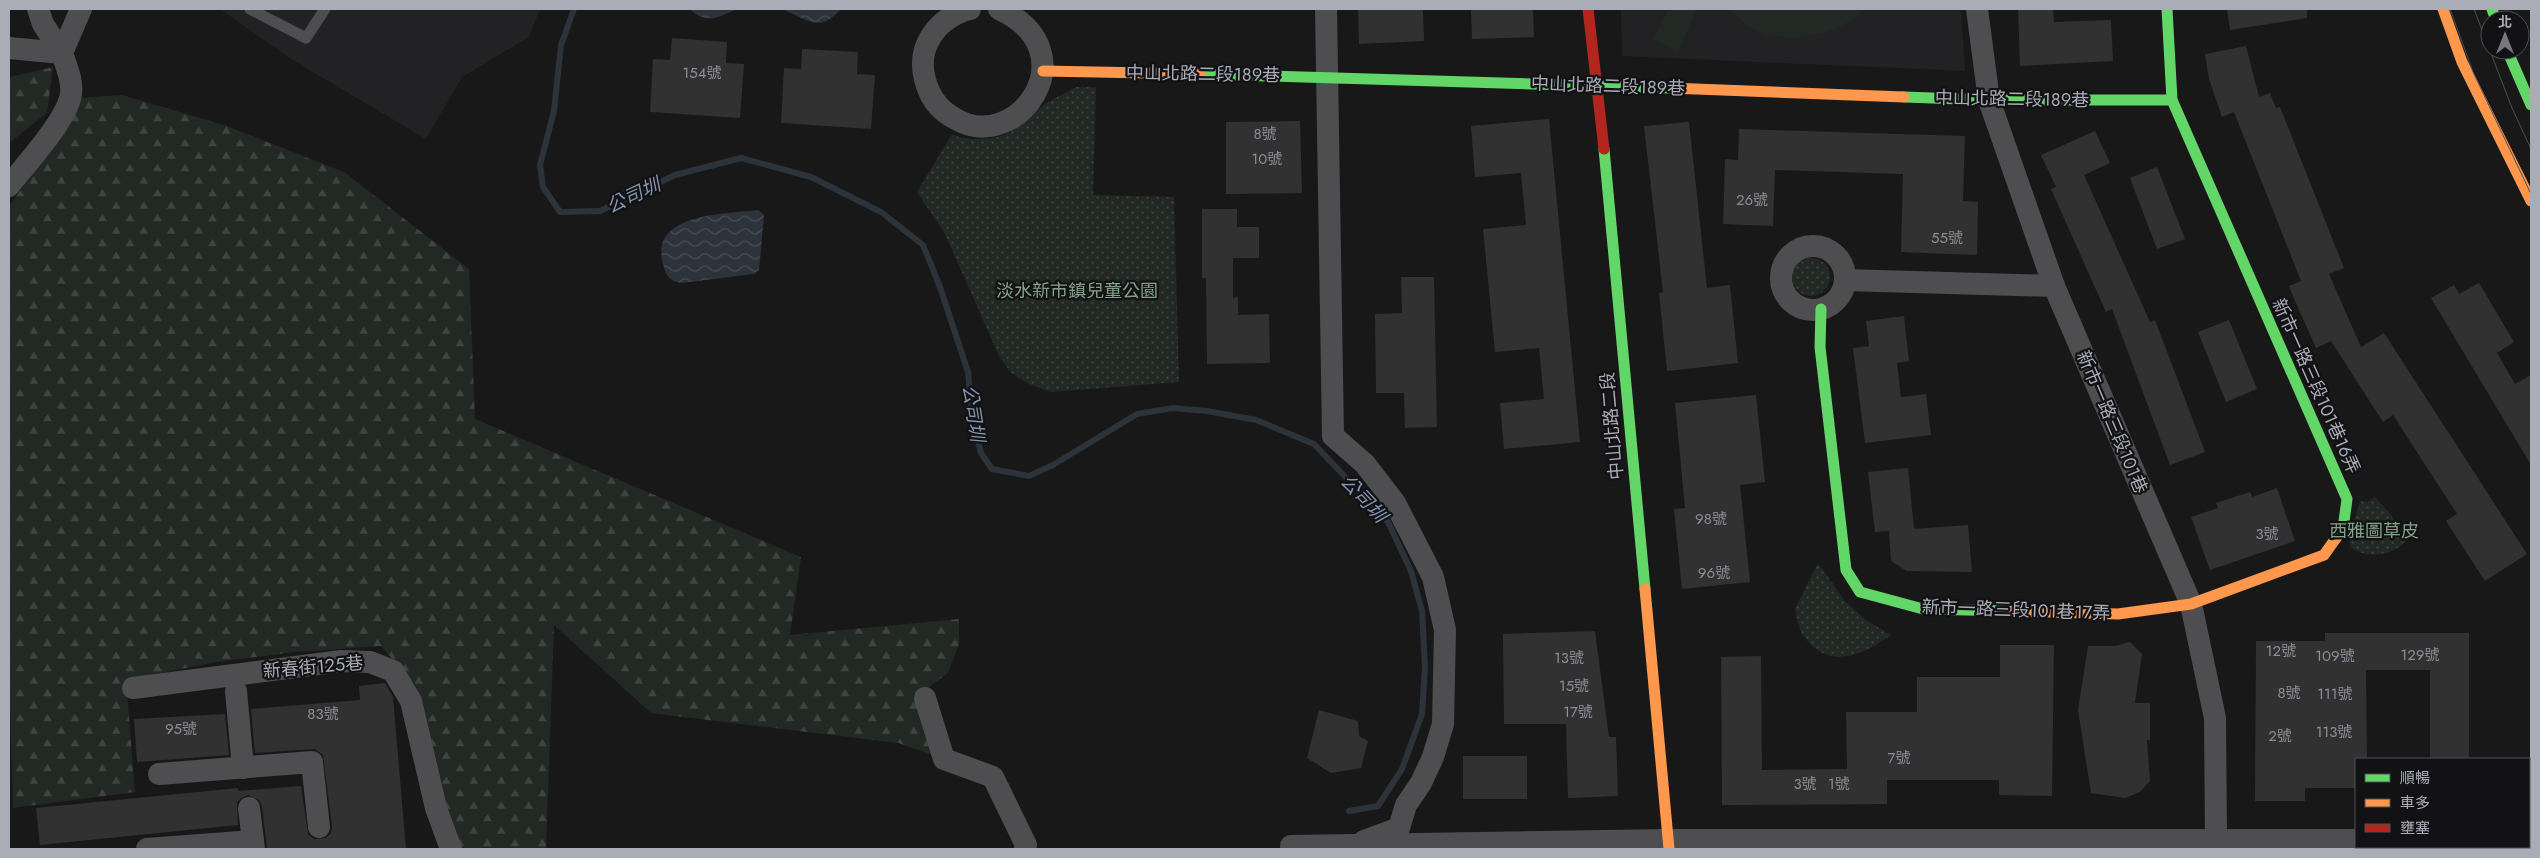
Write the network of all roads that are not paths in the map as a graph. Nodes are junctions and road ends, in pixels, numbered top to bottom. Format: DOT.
graph roads {
  1 [pos="38,9"];
  2 [pos="81,9"];
  3 [pos="250,9"];
  4 [pos="325,9"];
  5 [pos="970,9"];
  6 [pos="999,9"];
  7 [pos="1326,9"];
  8 [pos="1588,9"];
  9 [pos="1977,9"];
  10 [pos="2167,9"];
  11 [pos="2443,9"];
  12 [pos="9,48"];
  13 [pos="62,53"];
  14 [pos="2511,60"];
  15 [pos="1042,71"];
  16 [pos="1328,76"];
  17 [pos="1598,86"];
  18 [pos="1989,100"];
  19 [pos="2172,100"];
  20 [pos="2531,105"];
  21 [pos="9,186"];
  22 [pos="2531,201"];
  23 [pos="1845,280"];
  24 [pos="2054,286"];
  25 [pos="1821,309"];
  26 [pos="2191,604"];
  27 [pos="133,688"];
  28 [pos="236,691"];
  29 [pos="925,698"];
  30 [pos="244,768"];
  31 [pos="160,774"];
  32 [pos="249,808"];
  33 [pos="319,827"];
  34 [pos="2216,840"];
  35 [pos="2355,840"];
  36 [pos="253,845"];
  37 [pos="1668,845"];
  38 [pos="1291,846"];
  39 [pos="1353,846"];
  40 [pos="147,849"];
  41 [pos="450,849"];
  42 [pos="1025,849"];
  1 -- 13 [label="street"];
  2 -- 13 [label="street"];
  3 -- 4 [label="lane"];
  5 -- 15 [label="street"];
  6 -- 15 [label="street"];
  7 -- 16 [label="street"];
  8 -- 17 [label="street, 中山北路二段"];
  9 -- 18 [label="street, 新市一路三段101巷"];
  10 -- 19 [label="street"];
  11 -- 22 [label="street"];
  12 -- 13 [label="street"];
  13 -- 21 [label="street"];
  14 -- 20 [label="street"];
  15 -- 16 [label="street, 中山北路二段189巷"];
  16 -- 17 [label="street, 中山北路二段189巷"];
  16 -- 39 [label="street"];
  17 -- 18 [label="street, 中山北路二段189巷"];
  17 -- 37 [label="street, 中山北路二段"];
  18 -- 19 [label="street, 中山北路二段189巷"];
  18 -- 24 [label="street, 新市一路三段101巷"];
  19 -- 26 [label="street, 新市一路三段101巷16弄"];
  23 -- 24 [label="street"];
  23 -- 25 [label="street"];
  23 -- 25 [label="street"];
  24 -- 26 [label="street, 新市一路三段101巷"];
  25 -- 26 [label="street, 新市一路三段101巷17弄"];
  26 -- 34 [label="street, 新市一路三段101巷"];
  27 -- 41 [label="street, 新春街125巷"];
  28 -- 30 [label="street"];
  29 -- 42 [label="street"];
  30 -- 31 [label="street"];
  30 -- 33 [label="street"];
  32 -- 36 [label="street"];
  34 -- 35 [label="street"];
  34 -- 37 [label="street"];
  36 -- 40 [label="street"];
  37 -- 39 [label="street"];
  38 -- 39 [label="street"];
}
